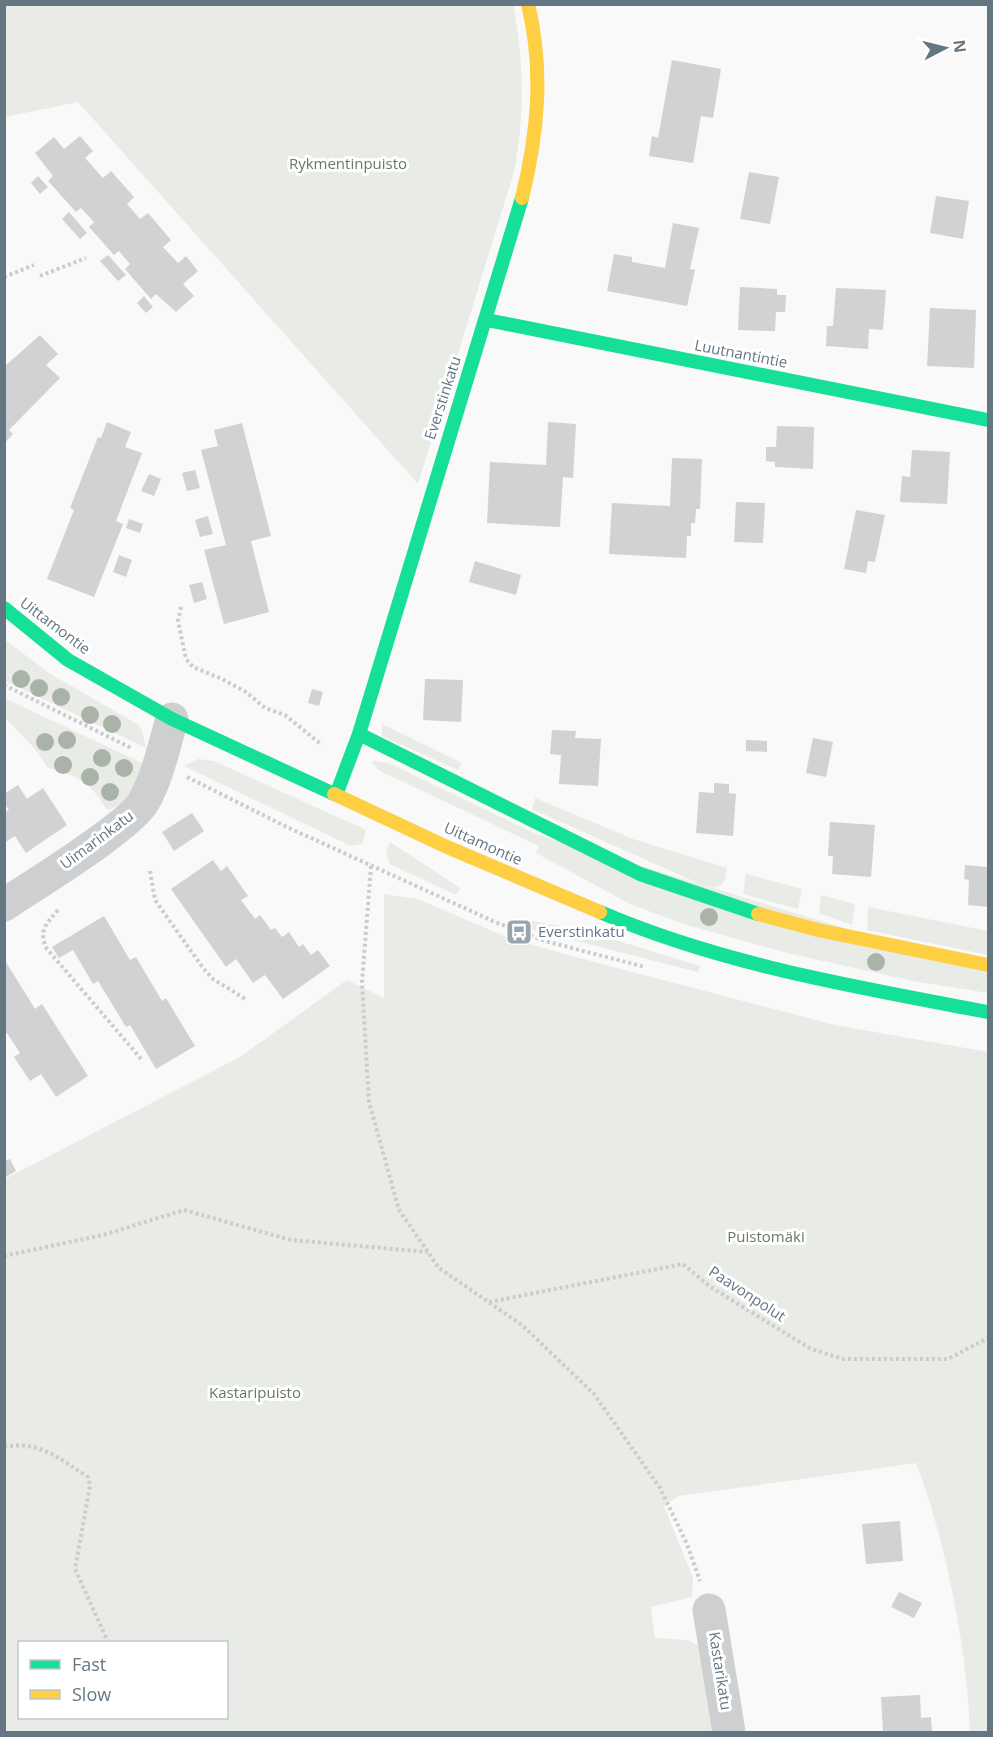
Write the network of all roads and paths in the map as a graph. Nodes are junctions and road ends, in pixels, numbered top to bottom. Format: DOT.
graph roads {
  1 [pos="528,4"];
  2 [pos="87,258"];
  3 [pos="34,265"];
  4 [pos="40,276"];
  5 [pos="4,277"];
  6 [pos="487,320"];
  7 [pos="988,420"];
  8 [pos="181,607"];
  9 [pos="4,608"];
  10 [pos="172,719"];
  11 [pos="359,734"];
  12 [pos="328,747"];
  13 [pos="336,795"];
  14 [pos="371,866"];
  15 [pos="150,871"];
  16 [pos="4,905"];
  17 [pos="63,905"];
  18 [pos="988,965"];
  19 [pos="247,1000"];
  20 [pos="988,1012"];
  21 [pos="142,1060"];
  22 [pos="428,1252"];
  23 [pos="4,1256"];
  24 [pos="489,1302"];
  25 [pos="988,1338"];
  26 [pos="4,1447"];
  27 [pos="709,1610"];
  28 [pos="108,1641"];
  29 [pos="729,1732"];
  1 -- 6 [label="street, Everstinkatu"];
  2 -- 4 [label="path"];
  3 -- 5 [label="path"];
  6 -- 7 [label="street, Luutnantintie"];
  6 -- 11 [label="street, Everstinkatu"];
  8 -- 12 [label="path"];
  9 -- 10 [label="street, Uittamontie"];
  10 -- 13 [label="street, Uittamontie"];
  10 -- 16 [label="street, Uimarinkatu"];
  11 -- 13 [label="street, Everstinkatu"];
  11 -- 18 [label="street"];
  13 -- 20 [label="street, Uittamontie"];
  14 -- 22 [label="path"];
  15 -- 19 [label="path"];
  17 -- 21 [label="path"];
  22 -- 23 [label="path"];
  22 -- 24 [label="path"];
  24 -- 25 [label="path, Paavonpolut"];
  24 -- 27 [label="path"];
  26 -- 28 [label="path"];
  27 -- 29 [label="street, Kastarikatu"];
}
